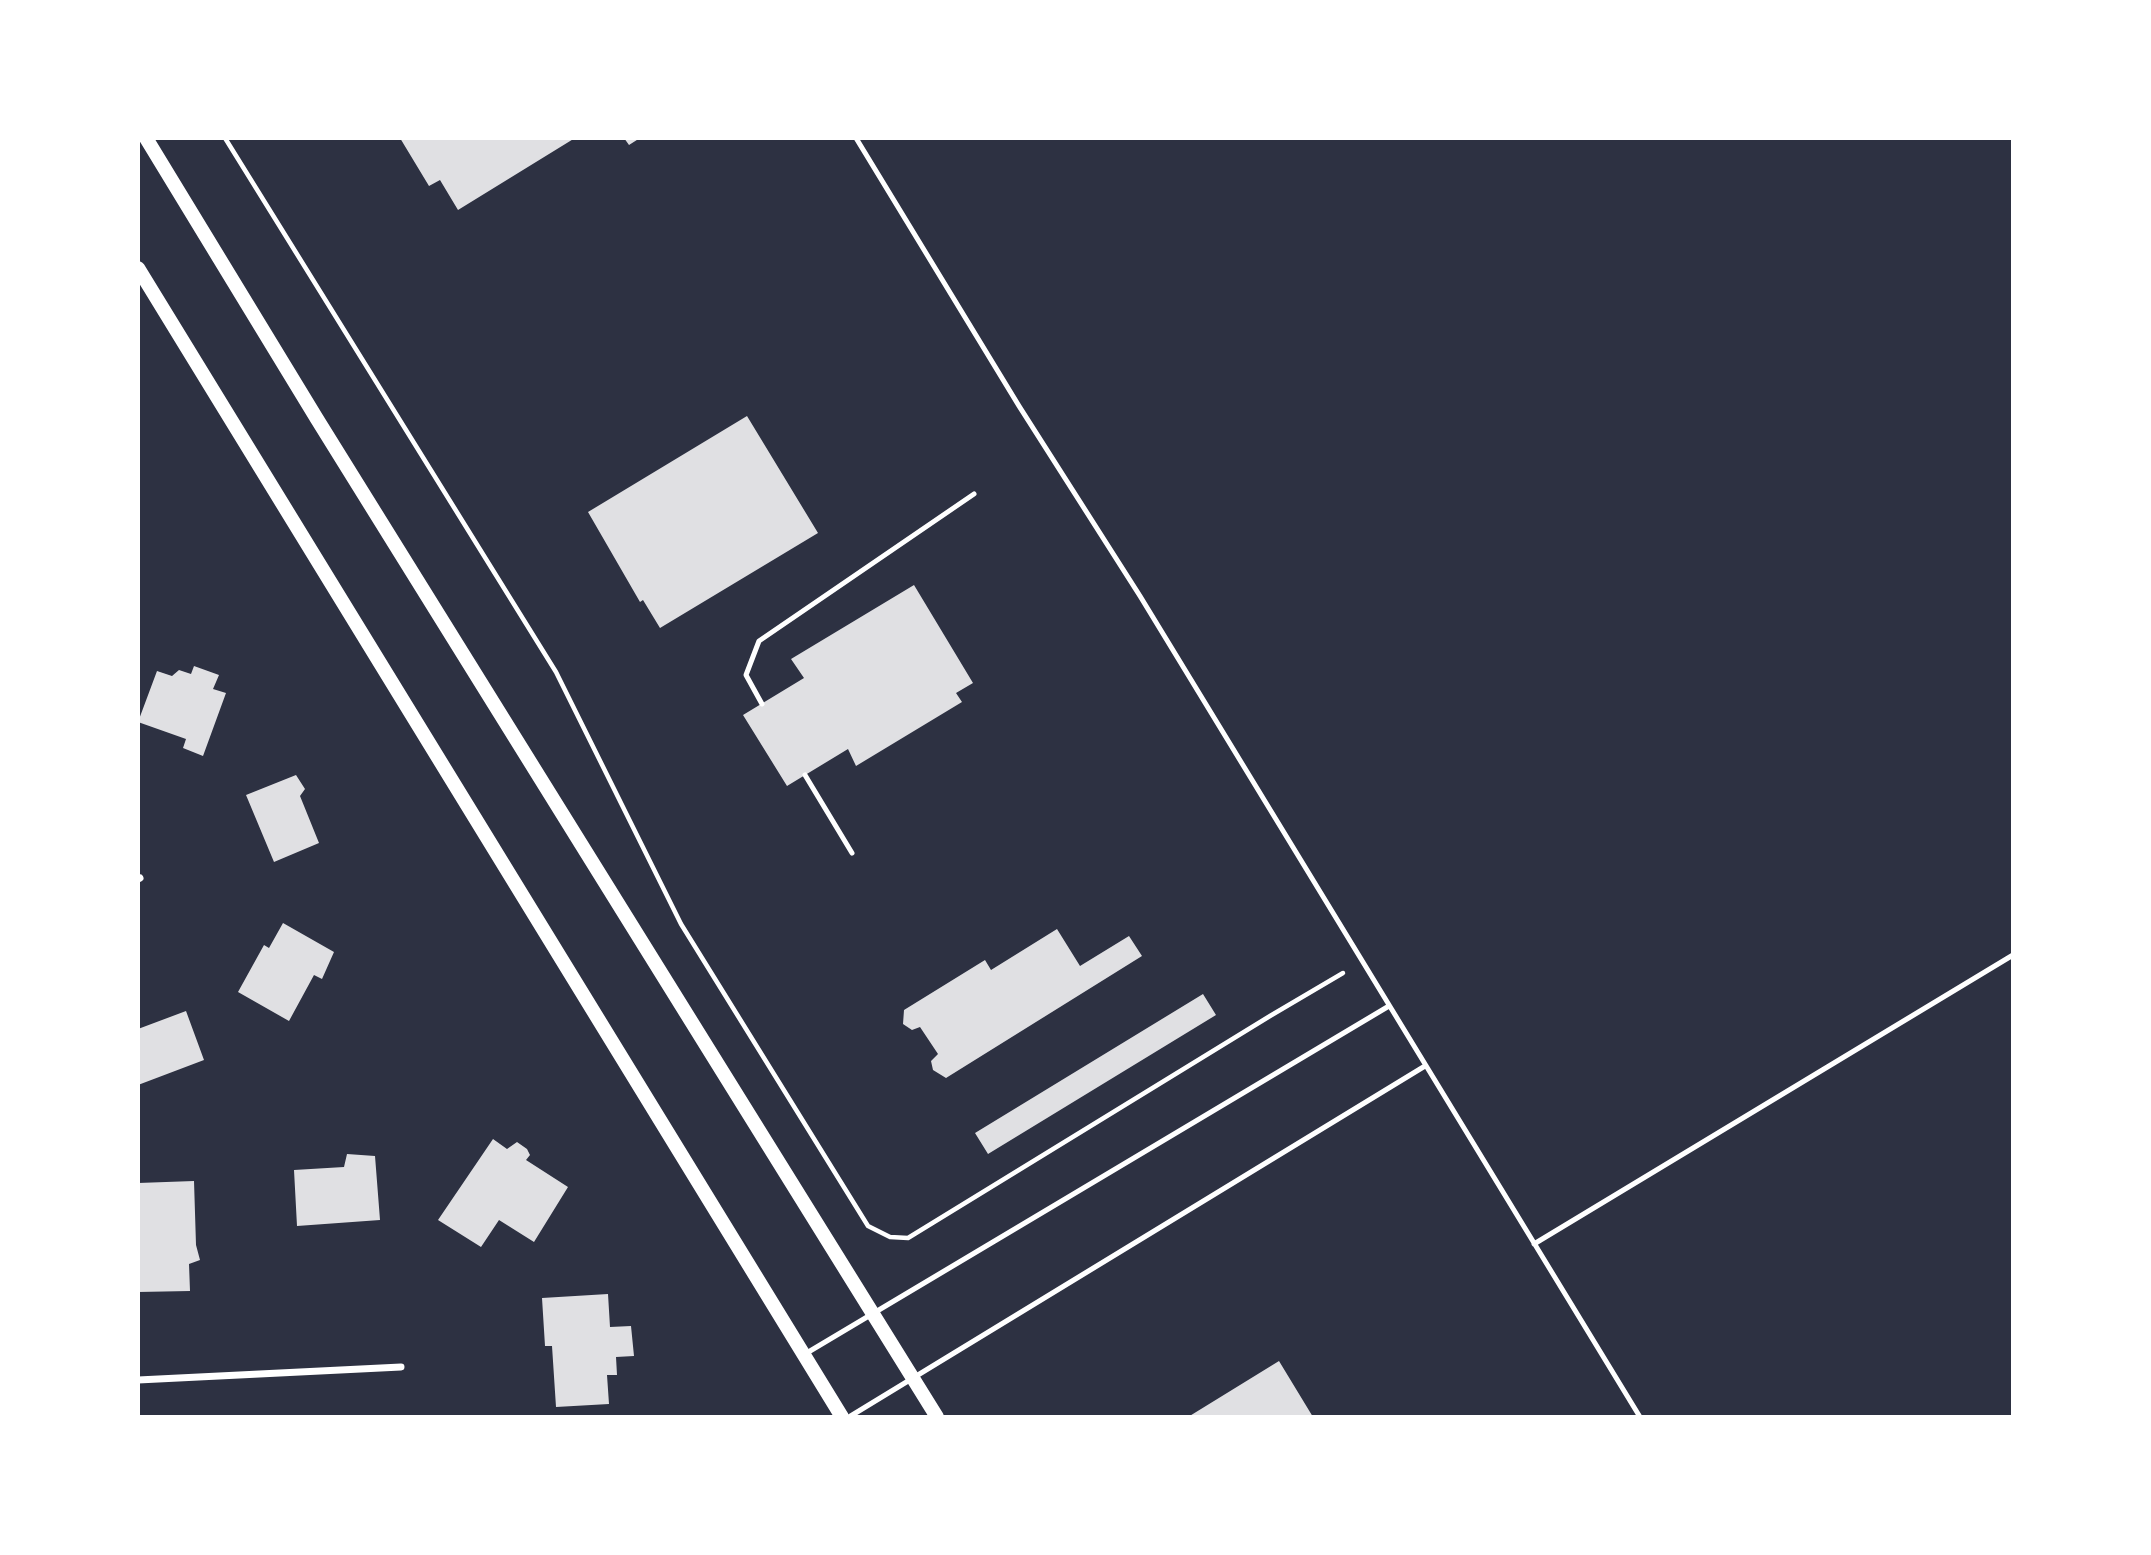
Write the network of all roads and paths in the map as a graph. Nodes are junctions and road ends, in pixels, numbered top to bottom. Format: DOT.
graph roads {
  1 [pos="146,138"];
  2 [pos="225,138"];
  3 [pos="856,138"];
  4 [pos="138,268"];
  5 [pos="974,494"];
  6 [pos="762,704"];
  7 [pos="805,775"];
  8 [pos="852,853"];
  9 [pos="2013,955"];
  10 [pos="1362,962"];
  11 [pos="1389,1006"];
  12 [pos="1425,1066"];
  13 [pos="1534,1244"];
  14 [pos="873,1312"];
  15 [pos="804,1354"];
  16 [pos="401,1367"];
  17 [pos="913,1377"];
  18 [pos="138,1380"];
  19 [pos="842,1417"];
  20 [pos="849,1417"];
  21 [pos="937,1417"];
  22 [pos="1640,1417"];
  1 -- 14 [label="main road"];
  2 -- 10 [label="path"];
  3 -- 10 [label="lane"];
  4 -- 15 [label="main road"];
  5 -- 6 [label="lane"];
  7 -- 8 [label="lane"];
  9 -- 13 [label="lane"];
  10 -- 11 [label="lane"];
  11 -- 12 [label="lane"];
  11 -- 14 [label="lane"];
  12 -- 13 [label="lane"];
  12 -- 17 [label="lane"];
  13 -- 22 [label="lane"];
  14 -- 15 [label="lane"];
  14 -- 17 [label="main road"];
  15 -- 19 [label="main road"];
  16 -- 18 [label="street"];
  17 -- 20 [label="lane"];
  17 -- 21 [label="main road"];
}
